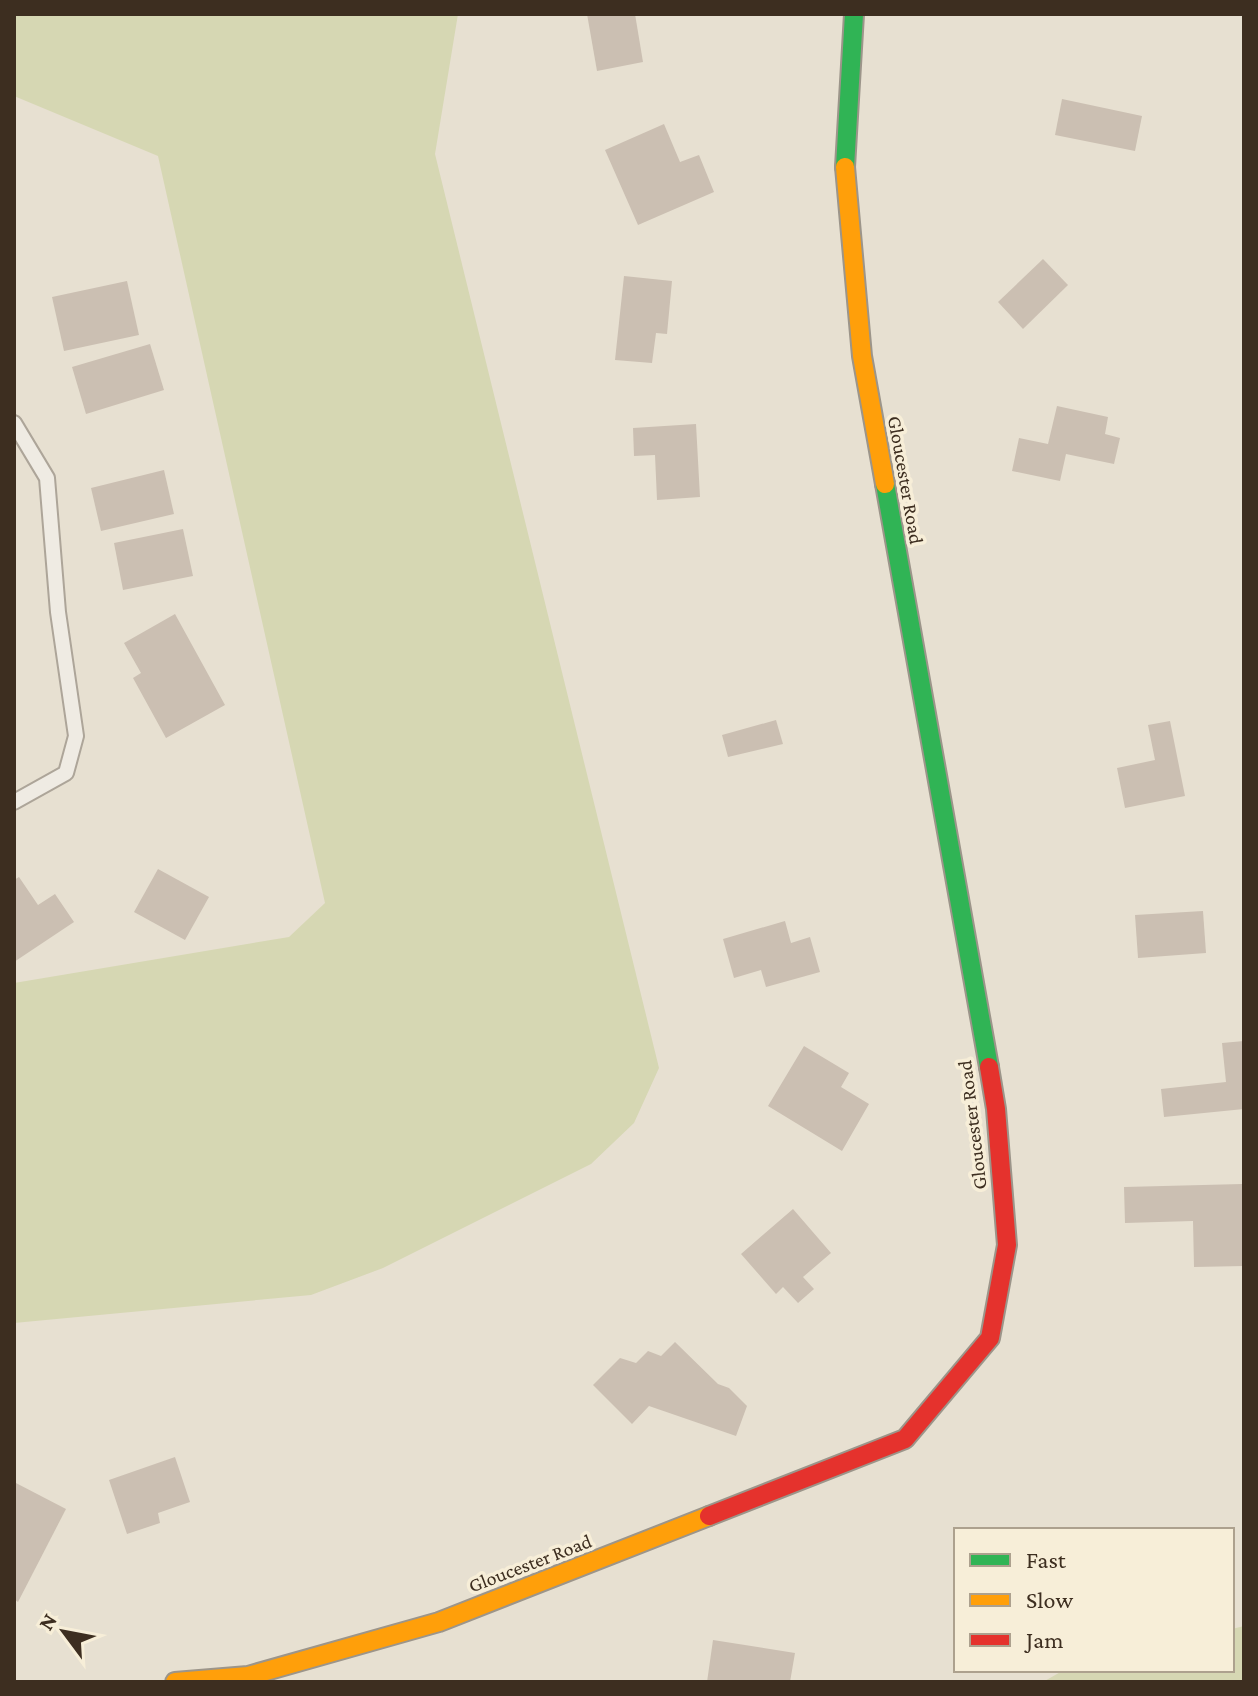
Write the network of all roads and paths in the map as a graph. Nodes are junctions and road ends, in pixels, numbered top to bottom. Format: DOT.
graph roads {
  1 [pos="854,14"];
  2 [pos="14,423"];
  3 [pos="14,802"];
  4 [pos="175,1682"];
  1 -- 4 [label="street, Gloucester Road"];
  2 -- 3 [label="lane"];
}
